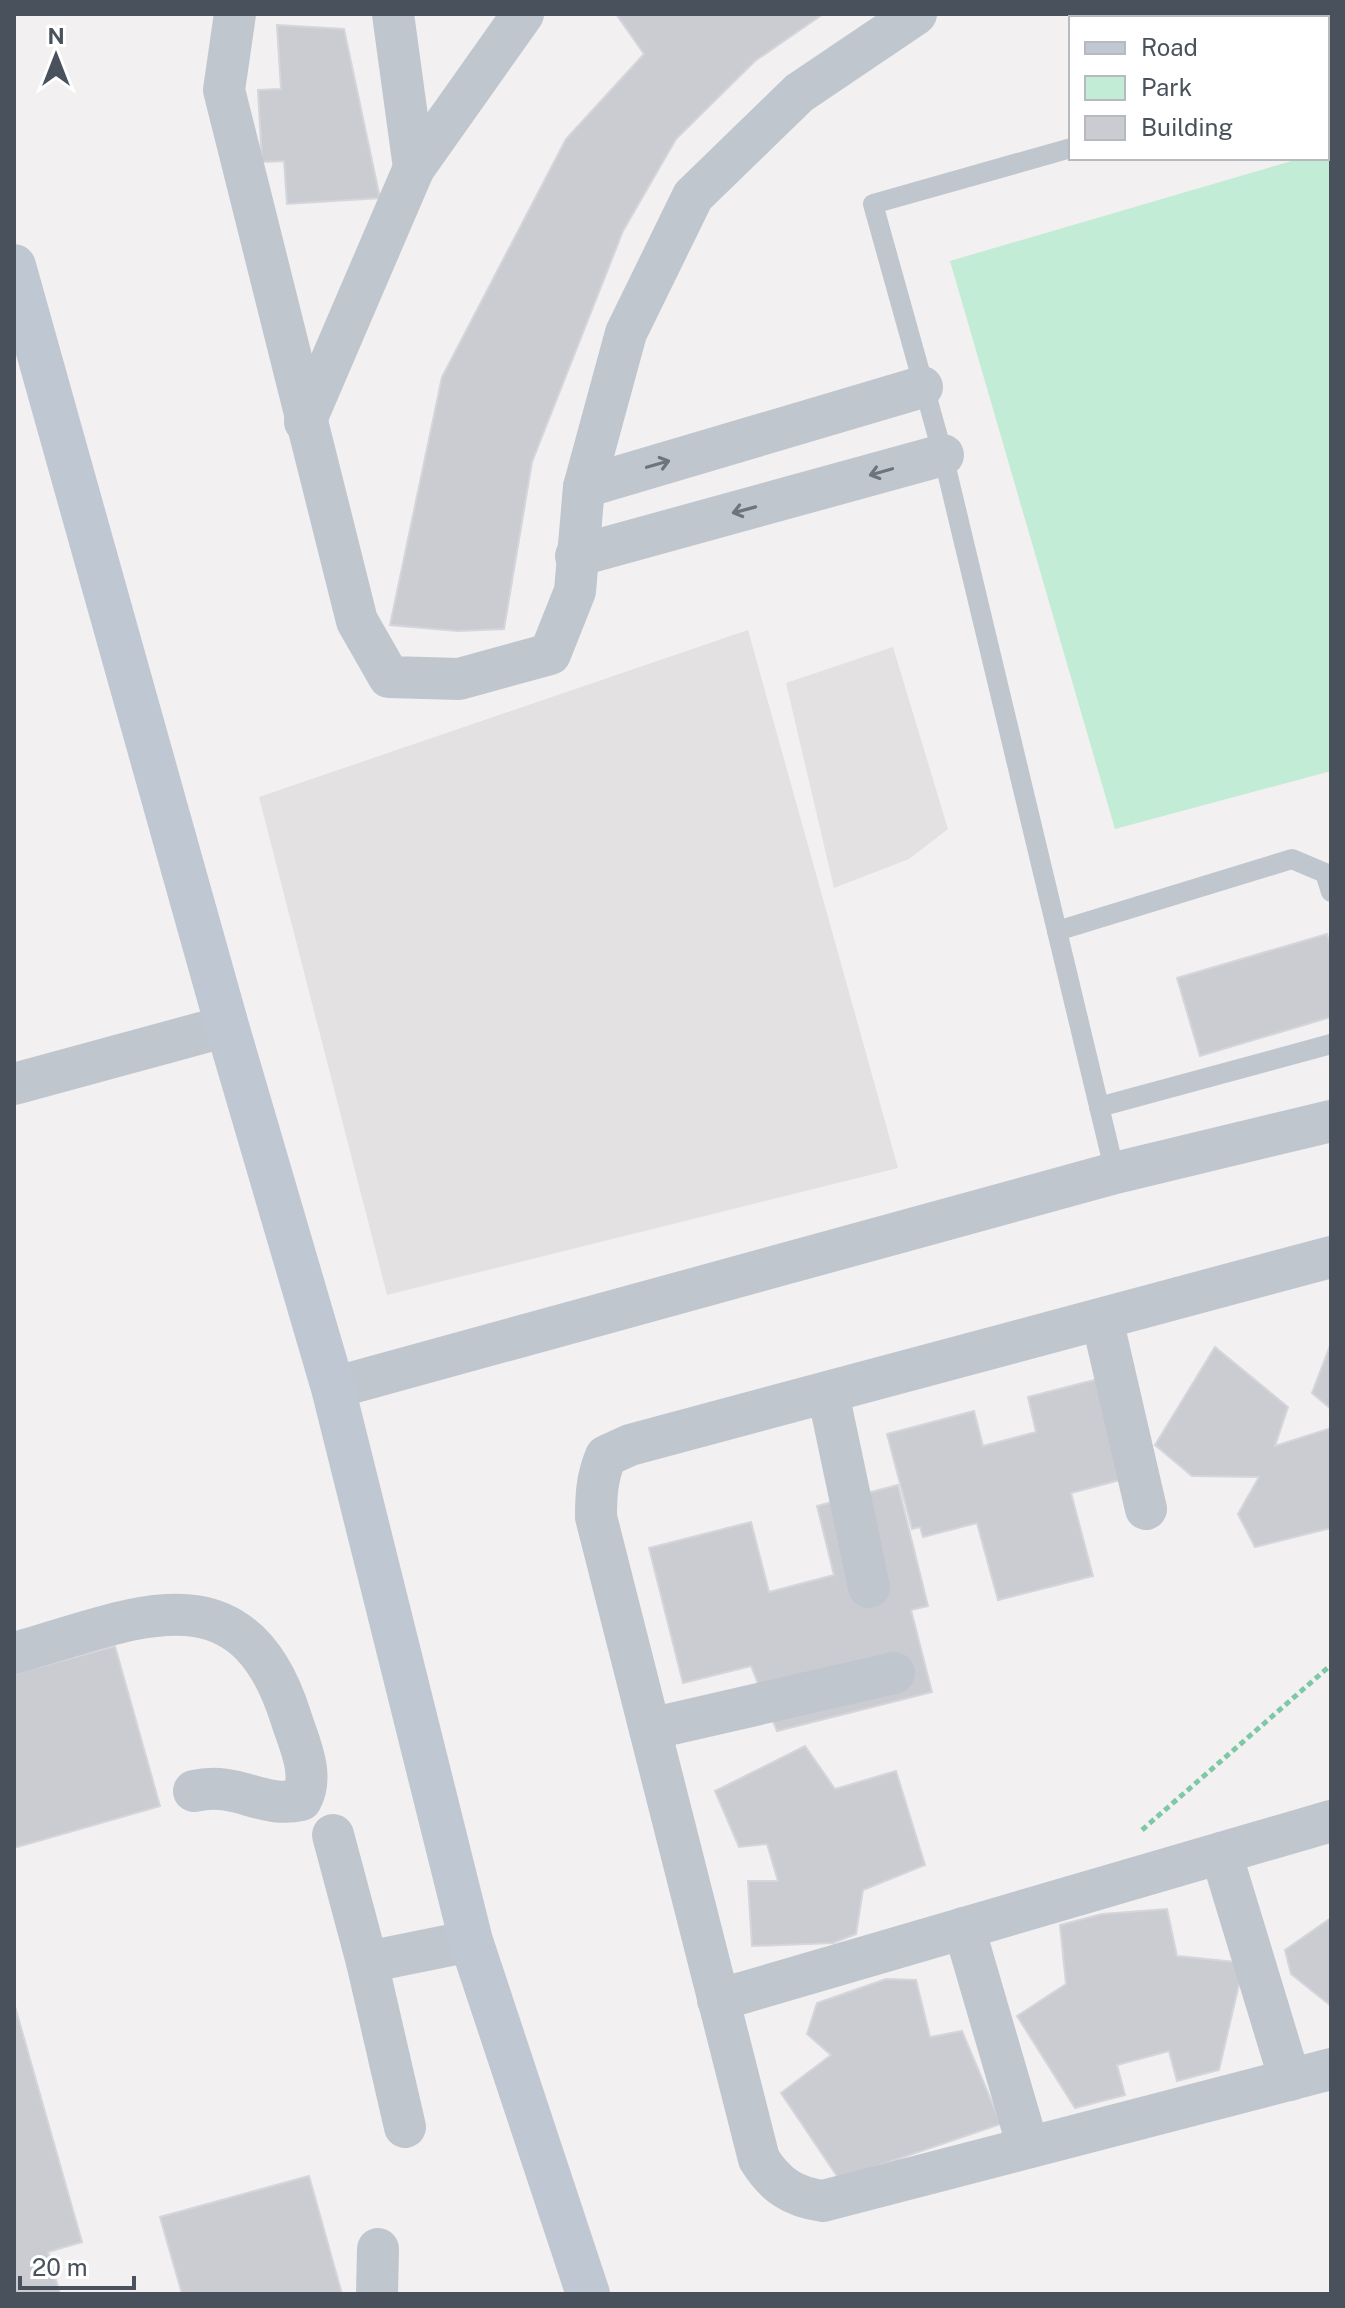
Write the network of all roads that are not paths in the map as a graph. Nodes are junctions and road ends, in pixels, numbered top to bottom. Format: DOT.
graph roads {
  1 [pos="235,14"];
  2 [pos="393,14"];
  3 [pos="523,14"];
  4 [pos="916,14"];
  5 [pos="1069,149"];
  6 [pos="414,168"];
  7 [pos="14,269"];
  8 [pos="922,387"];
  9 [pos="305,422"];
  10 [pos="943,455"];
  11 [pos="584,487"];
  12 [pos="576,556"];
  13 [pos="1331,892"];
  14 [pos="1057,931"];
  15 [pos="227,1026"];
  16 [pos="1331,1044"];
  17 [pos="14,1084"];
  18 [pos="1099,1107"];
  19 [pos="1331,1121"];
  20 [pos="1115,1173"];
  21 [pos="1331,1257"];
  22 [pos="1102,1319"];
  23 [pos="333,1388"];
  24 [pos="828,1393"];
  25 [pos="1146,1509"];
  26 [pos="869,1587"];
  27 [pos="14,1653"];
  28 [pos="894,1673"];
  29 [pos="650,1729"];
  30 [pos="194,1791"];
  31 [pos="1331,1821"];
  32 [pos="333,1835"];
  33 [pos="1221,1853"];
  34 [pos="964,1928"];
  35 [pos="471,1941"];
  36 [pos="367,1962"];
  37 [pos="718,2000"];
  38 [pos="1331,2069"];
  39 [pos="1290,2080"];
  40 [pos="405,2127"];
  41 [pos="1028,2147"];
  42 [pos="378,2249"];
  43 [pos="377,2294"];
  44 [pos="588,2294"];
  1 -- 9 [label="street"];
  2 -- 6 [label="street"];
  3 -- 6 [label="street"];
  4 -- 11 [label="street"];
  5 -- 8 [label="lane"];
  6 -- 9 [label="street"];
  7 -- 15 [label="street"];
  8 -- 10 [label="lane"];
  11 -- 8 [label="street, one-way"];
  9 -- 12 [label="street"];
  10 -- 12 [label="street, one-way"];
  10 -- 14 [label="lane"];
  11 -- 12 [label="street"];
  13 -- 14 [label="lane"];
  14 -- 18 [label="lane"];
  15 -- 17 [label="street"];
  15 -- 23 [label="street"];
  16 -- 18 [label="lane"];
  18 -- 20 [label="lane"];
  19 -- 20 [label="street"];
  20 -- 23 [label="street"];
  21 -- 22 [label="street"];
  22 -- 24 [label="street"];
  22 -- 25 [label="street"];
  23 -- 35 [label="street"];
  24 -- 26 [label="street"];
  24 -- 29 [label="street"];
  27 -- 30 [label="street"];
  28 -- 29 [label="street"];
  29 -- 37 [label="street"];
  31 -- 33 [label="street"];
  32 -- 36 [label="street"];
  33 -- 34 [label="street"];
  33 -- 39 [label="street"];
  34 -- 37 [label="street"];
  34 -- 41 [label="street"];
  35 -- 36 [label="street"];
  35 -- 44 [label="street"];
  36 -- 40 [label="street"];
  37 -- 41 [label="street"];
  38 -- 39 [label="street"];
  39 -- 41 [label="street"];
  42 -- 43 [label="street"];
}
